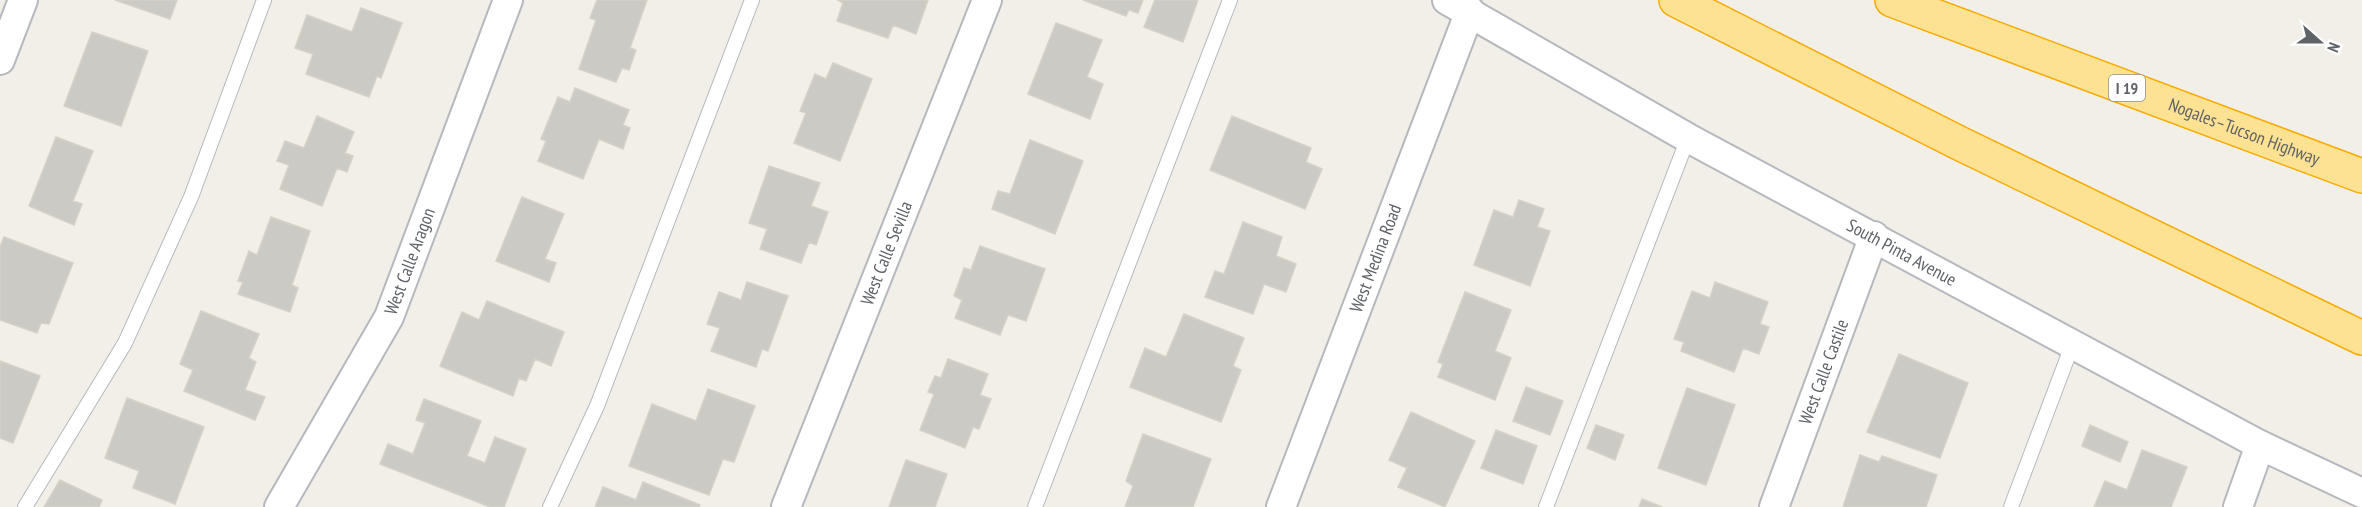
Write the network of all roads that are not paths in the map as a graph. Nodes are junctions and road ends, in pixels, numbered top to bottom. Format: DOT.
graph roads {
  1 [pos="23,0"];
  2 [pos="264,0"];
  3 [pos="508,0"];
  4 [pos="752,0"];
  5 [pos="987,0"];
  6 [pos="1230,0"];
  7 [pos="1676,0"];
  8 [pos="1892,0"];
  9 [pos="1459,6"];
  10 [pos="0,60"];
  11 [pos="1688,138"];
  12 [pos="2362,177"];
  13 [pos="1874,236"];
  14 [pos="2362,338"];
  15 [pos="2073,343"];
  16 [pos="2260,445"];
  17 [pos="2362,493"];
  18 [pos="25,507"];
  19 [pos="279,507"];
  20 [pos="550,507"];
  21 [pos="786,507"];
  22 [pos="1035,507"];
  23 [pos="1281,507"];
  24 [pos="1546,507"];
  25 [pos="1774,507"];
  26 [pos="2011,507"];
  27 [pos="2238,507"];
  1 -- 10 [label="street"];
  2 -- 18 [label="lane"];
  3 -- 19 [label="street, West Calle Aragon"];
  4 -- 20 [label="lane"];
  5 -- 21 [label="street, West Calle Sevilla"];
  6 -- 22 [label="lane"];
  7 -- 14 [label="highway"];
  8 -- 12 [label="highway, Nogales–Tucson Highway / I 19"];
  9 -- 11 [label="street, South Pinta Avenue"];
  9 -- 23 [label="street, West Medina Road"];
  11 -- 13 [label="street, South Pinta Avenue"];
  11 -- 24 [label="lane"];
  13 -- 15 [label="street, South Pinta Avenue"];
  13 -- 25 [label="street, West Calle Castile"];
  15 -- 16 [label="street, South Pinta Avenue"];
  15 -- 26 [label="lane"];
  16 -- 17 [label="street, South Pinta Avenue"];
  16 -- 27 [label="street"];
}
